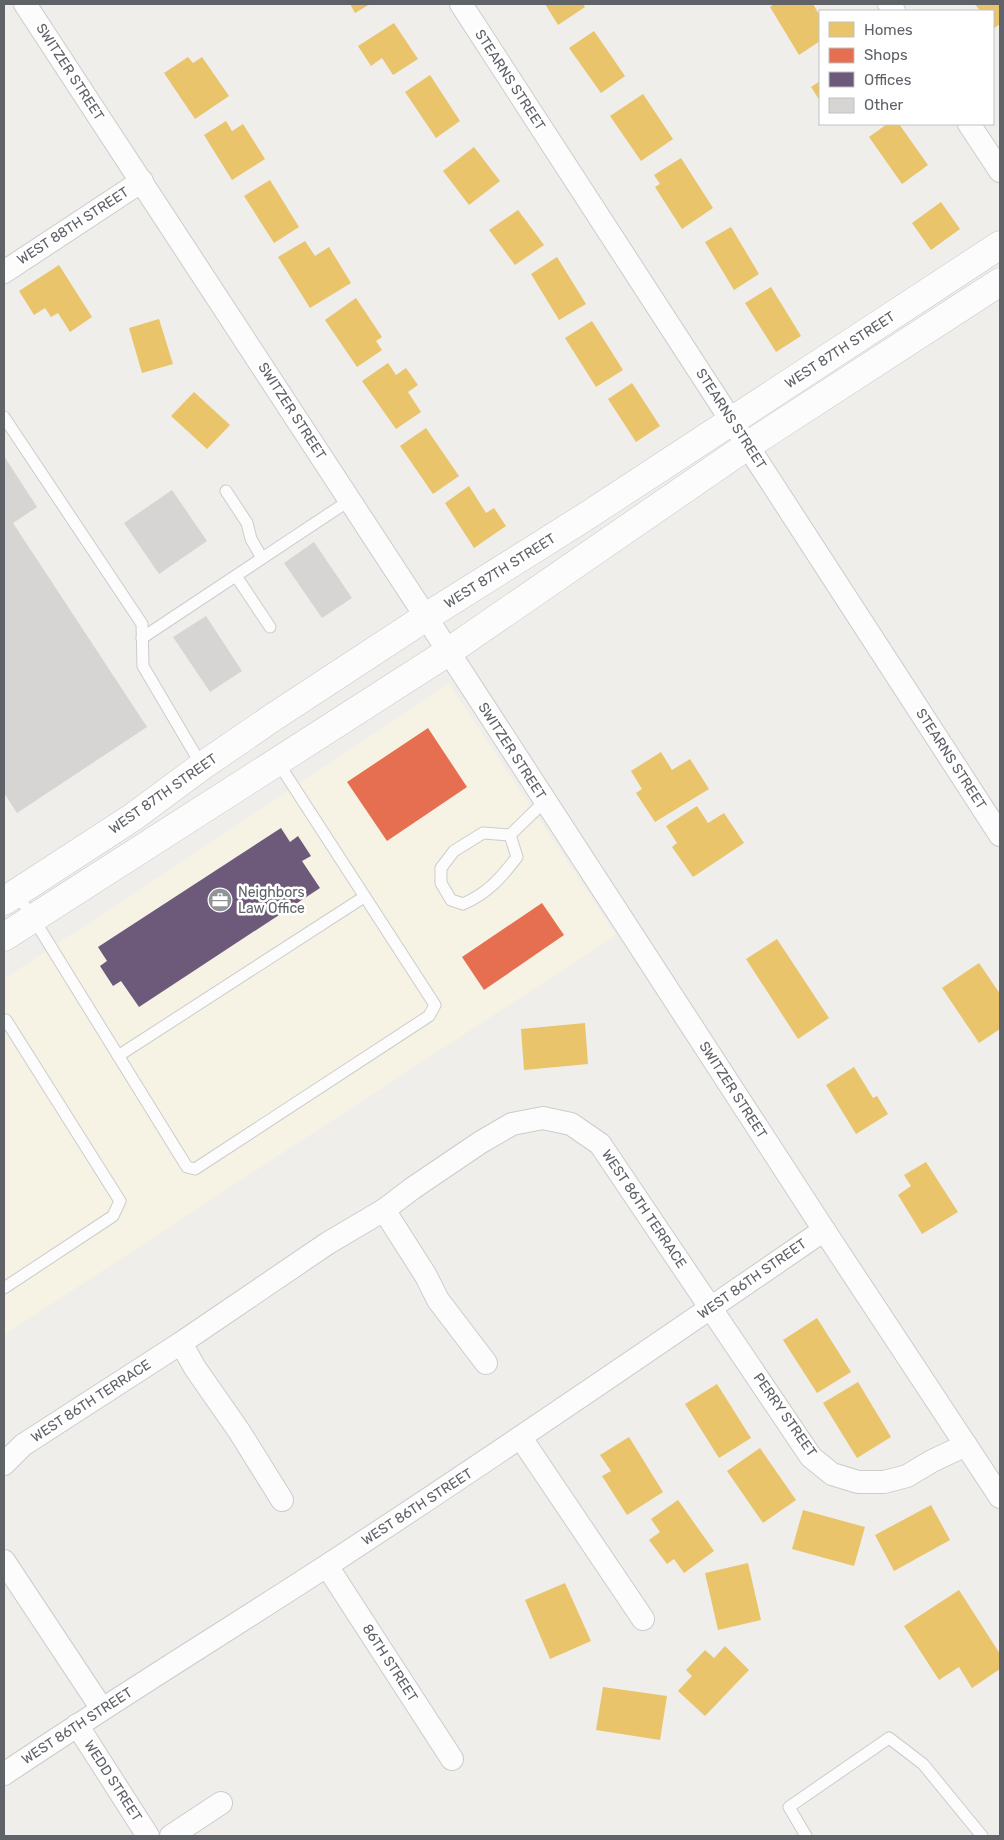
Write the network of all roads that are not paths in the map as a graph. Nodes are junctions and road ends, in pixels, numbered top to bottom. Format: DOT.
graph roads {
  1 [pos="25,4"];
  2 [pos="461,4"];
  3 [pos="970,125"];
  4 [pos="1000,171"];
  5 [pos="142,181"];
  6 [pos="1000,245"];
  7 [pos="4,272"];
  8 [pos="1000,282"];
  9 [pos="4,417"];
  10 [pos="733,420"];
  11 [pos="748,446"];
  12 [pos="226,491"];
  13 [pos="350,500"];
  14 [pos="262,558"];
  15 [pos="236,576"];
  16 [pos="426,617"];
  17 [pos="270,627"];
  18 [pos="142,638"];
  19 [pos="448,652"];
  20 [pos="277,761"];
  21 [pos="202,766"];
  22 [pos="545,801"];
  23 [pos="510,835"];
  24 [pos="1000,835"];
  25 [pos="364,896"];
  26 [pos="7,897"];
  27 [pos="33,918"];
  28 [pos="4,938"];
  29 [pos="4,1021"];
  30 [pos="118,1056"];
  31 [pos="384,1210"];
  32 [pos="824,1230"];
  33 [pos="4,1288"];
  34 [pos="711,1307"];
  35 [pos="181,1343"];
  36 [pos="486,1363"];
  37 [pos="520,1438"];
  38 [pos="966,1445"];
  39 [pos="4,1464"];
  40 [pos="1000,1497"];
  41 [pos="282,1500"];
  42 [pos="4,1561"];
  43 [pos="327,1566"];
  44 [pos="643,1619"];
  45 [pos="102,1709"];
  46 [pos="77,1725"];
  47 [pos="452,1759"];
  48 [pos="4,1774"];
  49 [pos="221,1803"];
  50 [pos="148,1836"];
  51 [pos="171,1836"];
  52 [pos="806,1836"];
  53 [pos="982,1836"];
  1 -- 5 [label="street, SWITZER STREET"];
  2 -- 10 [label="street, STEARNS STREET"];
  3 -- 4 [label="street"];
  5 -- 7 [label="street, WEST 88TH STREET"];
  5 -- 13 [label="street, SWITZER STREET"];
  6 -- 10 [label="main road, WEST 87TH STREET"];
  8 -- 11 [label="main road"];
  9 -- 18 [label="lane"];
  10 -- 11 [label="street, STEARNS STREET"];
  10 -- 16 [label="main road, WEST 87TH STREET"];
  11 -- 19 [label="main road"];
  11 -- 24 [label="street, STEARNS STREET"];
  12 -- 14 [label="lane"];
  13 -- 14 [label="lane"];
  13 -- 16 [label="street, SWITZER STREET"];
  14 -- 15 [label="lane"];
  15 -- 17 [label="lane"];
  15 -- 18 [label="lane"];
  16 -- 19 [label="street, SWITZER STREET"];
  16 -- 21 [label="main road, WEST 87TH STREET"];
  18 -- 21 [label="lane"];
  19 -- 20 [label="main road"];
  19 -- 22 [label="street, SWITZER STREET"];
  20 -- 25 [label="lane"];
  20 -- 27 [label="main road"];
  21 -- 26 [label="main road, WEST 87TH STREET"];
  22 -- 23 [label="lane"];
  22 -- 32 [label="street, SWITZER STREET"];
  23 -- 23 [label="lane"];
  25 -- 30 [label="lane"];
  25 -- 30 [label="lane"];
  26 -- 27 [label="lane"];
  27 -- 28 [label="main road"];
  27 -- 30 [label="lane"];
  29 -- 33 [label="lane"];
  31 -- 34 [label="street, WEST 86TH TERRACE"];
  31 -- 35 [label="street, WEST 86TH TERRACE"];
  31 -- 36 [label="street"];
  32 -- 34 [label="street, WEST 86TH STREET"];
  32 -- 38 [label="street, SWITZER STREET"];
  34 -- 37 [label="street, WEST 86TH STREET"];
  34 -- 38 [label="street, PERRY STREET"];
  35 -- 39 [label="street, WEST 86TH TERRACE"];
  35 -- 41 [label="street"];
  37 -- 43 [label="street, WEST 86TH STREET"];
  37 -- 44 [label="street"];
  38 -- 40 [label="street, SWITZER STREET"];
  42 -- 45 [label="street"];
  43 -- 45 [label="street, WEST 86TH STREET"];
  43 -- 47 [label="street, 86TH STREET"];
  45 -- 46 [label="street, WEST 86TH STREET"];
  46 -- 48 [label="street, WEST 86TH STREET"];
  46 -- 50 [label="street, WEDD STREET"];
  49 -- 51 [label="street"];
  52 -- 53 [label="lane"];
}
